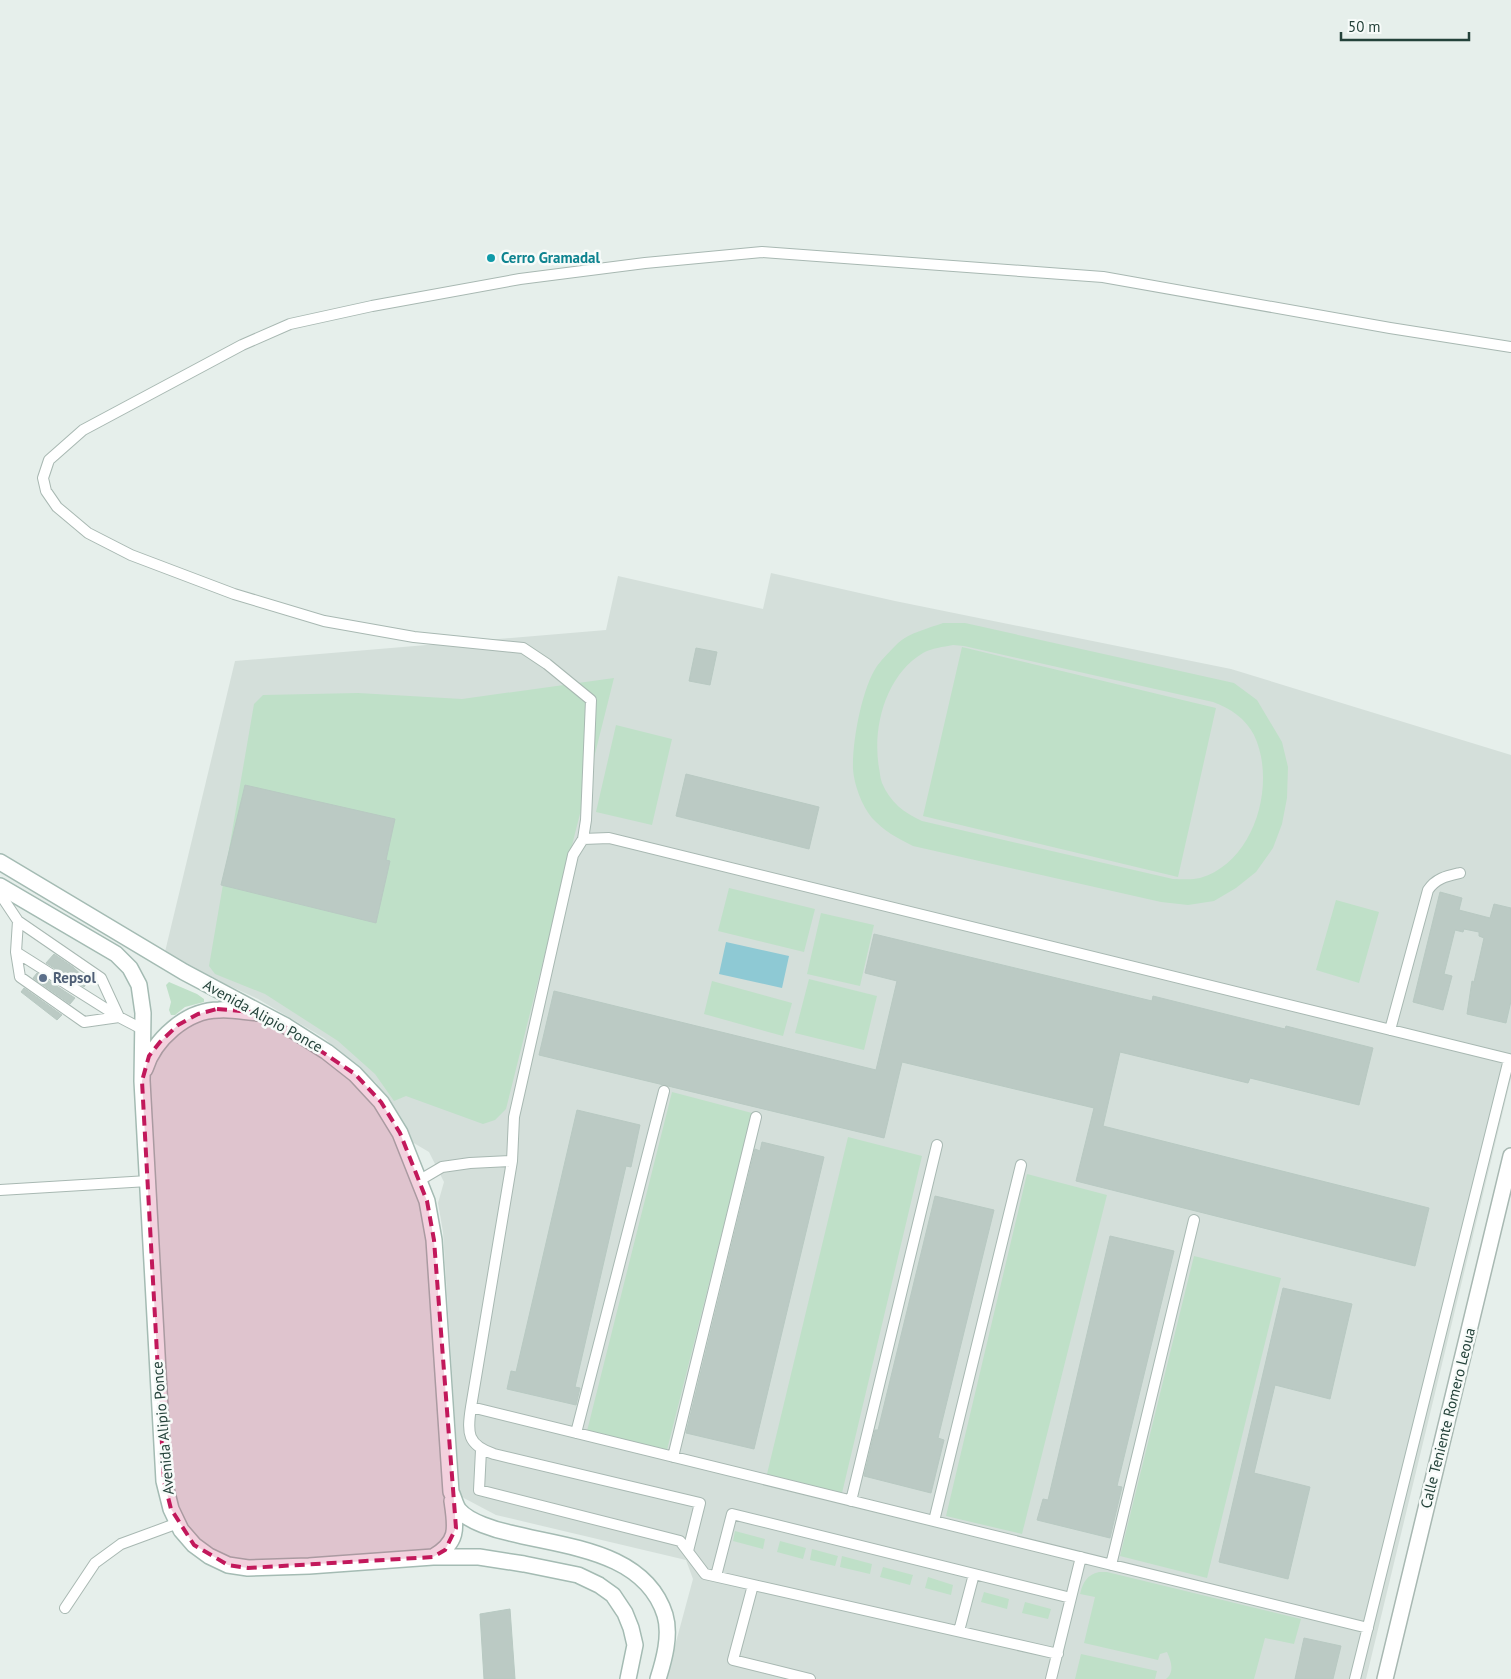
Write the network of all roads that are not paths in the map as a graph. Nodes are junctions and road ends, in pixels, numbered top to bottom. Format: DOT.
graph roads {
  1 [pos="1511,347"];
  2 [pos="583,839"];
  3 [pos="0,862"];
  4 [pos="1460,874"];
  5 [pos="0,886"];
  6 [pos="0,894"];
  7 [pos="18,921"];
  8 [pos="16,952"];
  9 [pos="264,1013"];
  10 [pos="119,1017"];
  11 [pos="142,1029"];
  12 [pos="1390,1030"];
  13 [pos="142,1081"];
  14 [pos="664,1091"];
  15 [pos="756,1117"];
  16 [pos="937,1145"];
  17 [pos="1511,1156"];
  18 [pos="512,1161"];
  19 [pos="1021,1165"];
  20 [pos="420,1180"];
  21 [pos="148,1181"];
  22 [pos="0,1190"];
  23 [pos="1194,1220"];
  24 [pos="470,1407"];
  25 [pos="576,1433"];
  26 [pos="481,1450"];
  27 [pos="672,1457"];
  28 [pos="451,1492"];
  29 [pos="851,1501"];
  30 [pos="934,1521"];
  31 [pos="178,1524"];
  32 [pos="688,1551"];
  33 [pos="433,1557"];
  34 [pos="1081,1557"];
  35 [pos="1111,1565"];
  36 [pos="974,1574"];
  37 [pos="716,1576"];
  38 [pos="753,1585"];
  39 [pos="1071,1598"];
  40 [pos="65,1608"];
  41 [pos="1368,1628"];
  42 [pos="959,1631"];
  43 [pos="1058,1654"];
  44 [pos="628,1679"];
  45 [pos="658,1679"];
  46 [pos="810,1679"];
  47 [pos="1052,1679"];
  48 [pos="1355,1679"];
  49 [pos="1385,1679"];
  1 -- 2 [label="lane"];
  2 -- 12 [label="lane"];
  2 -- 18 [label="lane"];
  3 -- 9 [label="main road, Avenida Alipio Ponce"];
  4 -- 12 [label="lane"];
  5 -- 11 [label="main road, Avenida Alipio Ponce"];
  6 -- 7 [label="lane"];
  7 -- 8 [label="lane"];
  7 -- 10 [label="lane"];
  8 -- 10 [label="lane"];
  8 -- 10 [label="lane"];
  9 -- 13 [label="main road"];
  9 -- 20 [label="main road, Avenida Alipio Ponce"];
  10 -- 11 [label="lane"];
  11 -- 13 [label="main road, Avenida Alipio Ponce"];
  12 -- 41 [label="lane"];
  13 -- 21 [label="main road, Avenida Alipio Ponce"];
  14 -- 25 [label="lane"];
  15 -- 27 [label="lane"];
  16 -- 29 [label="lane"];
  17 -- 49 [label="main road, Calle Teniente Romero Leoua"];
  18 -- 20 [label="lane"];
  18 -- 24 [label="lane"];
  19 -- 30 [label="lane"];
  20 -- 28 [label="main road, Avenida Alipio Ponce"];
  21 -- 22 [label="lane"];
  21 -- 31 [label="main road, Avenida Alipio Ponce"];
  23 -- 35 [label="lane"];
  24 -- 25 [label="lane"];
  24 -- 26 [label="lane"];
  25 -- 27 [label="lane"];
  26 -- 32 [label="lane"];
  26 -- 32 [label="lane"];
  27 -- 29 [label="lane"];
  28 -- 33 [label="main road"];
  28 -- 45 [label="main road, Avenida Alipio Ponce"];
  29 -- 30 [label="lane"];
  30 -- 34 [label="lane"];
  31 -- 33 [label="main road, Avenida Alipio Ponce"];
  31 -- 40 [label="lane"];
  32 -- 37 [label="lane"];
  33 -- 44 [label="main road, Avenida Alipio Ponce"];
  34 -- 35 [label="lane"];
  34 -- 39 [label="lane"];
  35 -- 41 [label="lane"];
  36 -- 37 [label="lane"];
  36 -- 39 [label="lane"];
  36 -- 42 [label="lane"];
  37 -- 38 [label="lane"];
  38 -- 42 [label="lane"];
  38 -- 46 [label="lane"];
  39 -- 43 [label="lane"];
  41 -- 48 [label="lane"];
  42 -- 43 [label="lane"];
  43 -- 47 [label="lane"];
}
